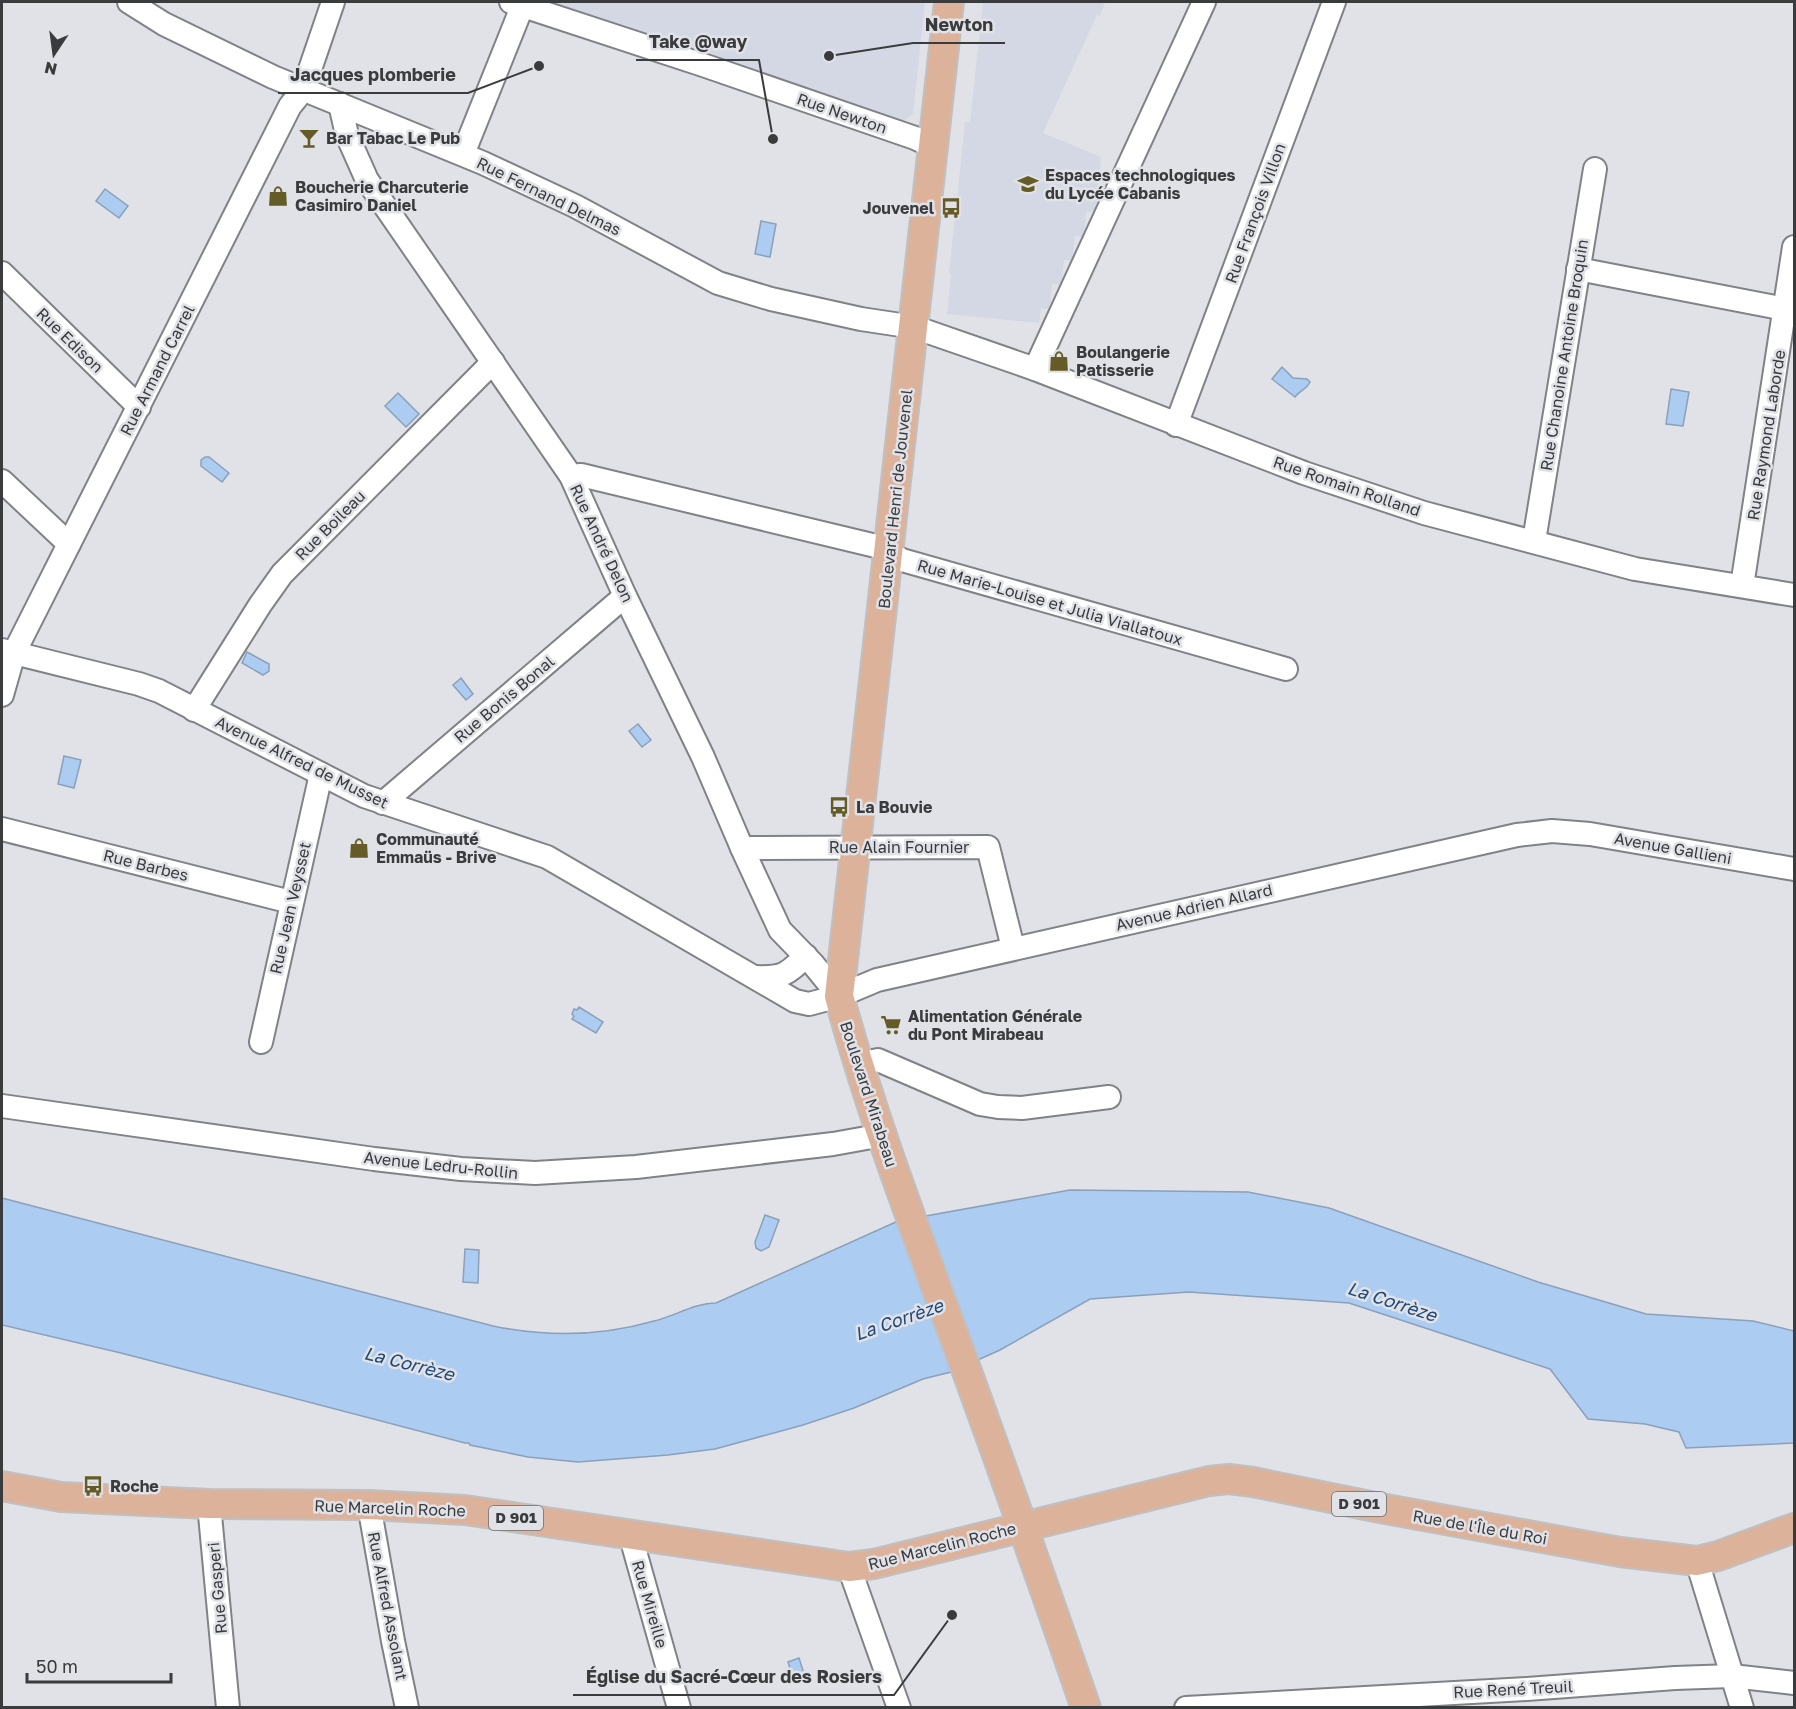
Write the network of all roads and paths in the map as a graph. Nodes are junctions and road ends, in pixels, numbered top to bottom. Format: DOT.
graph roads {
  1 [pos="129,2"];
  2 [pos="333,2"];
  3 [pos="950,2"];
  4 [pos="1204,2"];
  5 [pos="1334,2"];
  6 [pos="519,3"];
  7 [pos="303,90"];
  8 [pos="340,104"];
  9 [pos="934,147"];
  10 [pos="463,154"];
  11 [pos="1595,169"];
  12 [pos="1794,248"];
  13 [pos="1578,269"];
  14 [pos="2,273"];
  15 [pos="1785,309"];
  16 [pos="914,327"];
  17 [pos="493,362"];
  18 [pos="1035,369"];
  19 [pos="138,407"];
  20 [pos="1176,425"];
  21 [pos="571,476"];
  22 [pos="2,481"];
  23 [pos="1534,541"];
  24 [pos="69,544"];
  25 [pos="889,553"];
  26 [pos="1742,586"];
  27 [pos="1794,595"];
  28 [pos="625,596"];
  29 [pos="8,652"];
  30 [pos="1286,669"];
  31 [pos="2,694"];
  32 [pos="194,710"];
  33 [pos="321,774"];
  34 [pos="382,802"];
  35 [pos="2,829"];
  36 [pos="1552,831"];
  37 [pos="742,848"];
  38 [pos="857,848"];
  39 [pos="1794,869"];
  40 [pos="291,902"];
  41 [pos="1012,948"];
  42 [pos="806,956"];
  43 [pos="755,977"];
  44 [pos="839,996"];
  45 [pos="261,1042"];
  46 [pos="859,1064"];
  47 [pos="1109,1097"];
  48 [pos="2,1106"];
  49 [pos="883,1135"];
  50 [pos="2,1486"];
  51 [pos="209,1504"];
  52 [pos="369,1505"];
  53 [pos="1023,1527"];
  54 [pos="1794,1528"];
  55 [pos="633,1536"];
  56 [pos="1697,1561"];
  57 [pos="849,1567"];
  58 [pos="1732,1676"];
  59 [pos="1794,1683"];
  60 [pos="228,1707"];
  61 [pos="407,1707"];
  62 [pos="679,1707"];
  63 [pos="899,1707"];
  64 [pos="1086,1707"];
  65 [pos="1186,1707"];
  66 [pos="1742,1707"];
  1 -- 7 [label="street, Rue Fernand Delmas"];
  2 -- 7 [label="street, Rue Armand Carrel"];
  3 -- 9 [label="main road, Boulevard Henri de Jouvenel"];
  4 -- 18 [label="street"];
  5 -- 20 [label="street, Rue François Villon"];
  6 -- 9 [label="street, Rue Newton"];
  6 -- 10 [label="street"];
  7 -- 8 [label="street, Rue Fernand Delmas"];
  7 -- 19 [label="street, Rue Armand Carrel"];
  8 -- 10 [label="street, Rue Fernand Delmas"];
  8 -- 17 [label="street, Rue André Delon"];
  9 -- 16 [label="main road, Boulevard Henri de Jouvenel"];
  10 -- 16 [label="street, Rue Fernand Delmas"];
  11 -- 13 [label="street, Rue Chanoine Antoine Broquin"];
  12 -- 15 [label="street, Rue Raymond Laborde"];
  13 -- 15 [label="street"];
  13 -- 23 [label="street, Rue Chanoine Antoine Broquin"];
  14 -- 19 [label="street, Rue Edison"];
  15 -- 26 [label="street, Rue Raymond Laborde"];
  16 -- 18 [label="street, Rue Romain Rolland"];
  16 -- 25 [label="main road, Boulevard Henri de Jouvenel"];
  17 -- 21 [label="street, Rue André Delon"];
  17 -- 32 [label="street, Rue Boileau"];
  18 -- 20 [label="street, Rue Romain Rolland"];
  19 -- 24 [label="street, Rue Armand Carrel"];
  20 -- 23 [label="street, Rue Romain Rolland"];
  21 -- 25 [label="street, Rue Marie-Louise et Julia Viallatoux"];
  21 -- 28 [label="street, Rue André Delon"];
  22 -- 24 [label="street"];
  23 -- 26 [label="street, Rue Romain Rolland"];
  24 -- 29 [label="street, Rue Armand Carrel"];
  25 -- 30 [label="street, Rue Marie-Louise et Julia Viallatoux"];
  25 -- 38 [label="main road, Boulevard Henri de Jouvenel"];
  26 -- 27 [label="street, Rue Romain Rolland"];
  28 -- 34 [label="street, Rue Bonis Bonal"];
  28 -- 37 [label="street, Rue André Delon"];
  29 -- 31 [label="street, Rue Armand Carrel"];
  29 -- 32 [label="street, Avenue Alfred de Musset"];
  32 -- 33 [label="street, Avenue Alfred de Musset"];
  33 -- 34 [label="street, Avenue Alfred de Musset"];
  33 -- 40 [label="street, Rue Jean Veysset"];
  34 -- 43 [label="street, Avenue Alfred de Musset"];
  35 -- 40 [label="street, Rue Barbes"];
  36 -- 39 [label="street, Avenue Gallieni"];
  36 -- 41 [label="street, Avenue Adrien Allard"];
  37 -- 38 [label="street, Rue Alain Fournier"];
  37 -- 42 [label="street, Rue André Delon"];
  38 -- 41 [label="street, Rue Alain Fournier"];
  38 -- 44 [label="main road, Boulevard Henri de Jouvenel"];
  40 -- 45 [label="street, Rue Jean Veysset"];
  41 -- 44 [label="street, Avenue Adrien Allard"];
  42 -- 43 [label="street"];
  42 -- 44 [label="street, Rue André Delon"];
  43 -- 44 [label="street, Avenue Alfred de Musset"];
  44 -- 46 [label="main road, Boulevard Mirabeau"];
  46 -- 47 [label="street"];
  46 -- 49 [label="main road, Boulevard Mirabeau"];
  48 -- 49 [label="street, Avenue Ledru-Rollin"];
  49 -- 53 [label="main road, Boulevard Mirabeau"];
  50 -- 51 [label="main road, Rue Marcelin Roche / D 901"];
  51 -- 52 [label="main road, Rue Marcelin Roche / D 901"];
  51 -- 60 [label="street, Rue Gasperi"];
  52 -- 55 [label="main road, Rue Marcelin Roche / D 901"];
  52 -- 61 [label="street, Rue Alfred Assolant"];
  53 -- 56 [label="main road, Rue de l'Île du Roi / D 901"];
  53 -- 57 [label="main road, Rue Marcelin Roche / D 901"];
  53 -- 64 [label="main road"];
  54 -- 56 [label="main road, Rue de l'Île du Roi / D 901"];
  55 -- 57 [label="main road, Rue Marcelin Roche / D 901"];
  55 -- 62 [label="street, Rue Mireille"];
  56 -- 58 [label="street"];
  57 -- 63 [label="street"];
  58 -- 59 [label="street, Rue René Treuil"];
  58 -- 65 [label="street, Rue René Treuil"];
  58 -- 66 [label="street"];
}
